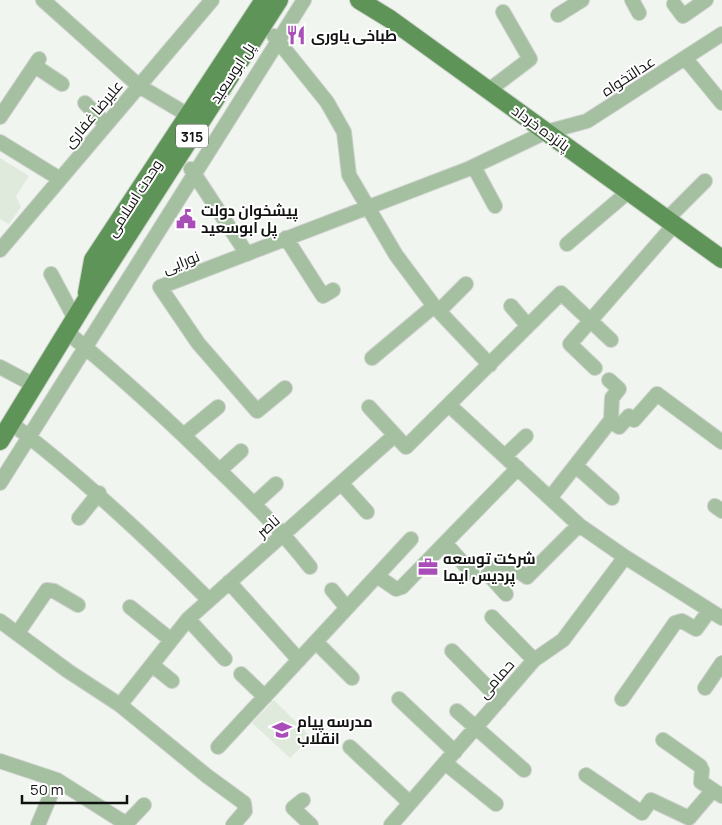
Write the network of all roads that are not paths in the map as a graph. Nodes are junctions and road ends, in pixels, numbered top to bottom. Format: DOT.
graph roads {
  1 [pos="43,0"];
  2 [pos="212,0"];
  3 [pos="264,0"];
  4 [pos="279,0"];
  5 [pos="296,0"];
  6 [pos="304,0"];
  7 [pos="359,0"];
  8 [pos="371,0"];
  9 [pos="632,0"];
  10 [pos="706,0"];
  11 [pos="574,2"];
  12 [pos="674,4"];
  13 [pos="503,12"];
  14 [pos="639,13"];
  15 [pos="558,15"];
  16 [pos="390,19"];
  17 [pos="722,34"];
  18 [pos="276,39"];
  19 [pos="685,58"];
  20 [pos="62,84"];
  21 [pos="139,86"];
  22 [pos="489,90"];
  23 [pos="85,103"];
  24 [pos="722,103"];
  25 [pos="188,115"];
  26 [pos="0,116"];
  27 [pos="106,124"];
  28 [pos="546,132"];
  29 [pos="0,142"];
  30 [pos="474,167"];
  31 [pos="193,171"];
  32 [pos="60,179"];
  33 [pos="705,180"];
  34 [pos="628,192"];
  35 [pos="495,206"];
  36 [pos="367,209"];
  37 [pos="670,222"];
  38 [pos="286,238"];
  39 [pos="567,244"];
  40 [pos="0,250"];
  41 [pos="247,254"];
  42 [pos="722,259"];
  43 [pos="131,264"];
  44 [pos="105,272"];
  45 [pos="51,274"];
  46 [pos="466,284"];
  47 [pos="333,290"];
  48 [pos="85,302"];
  49 [pos="511,306"];
  50 [pos="436,308"];
  51 [pos="591,321"];
  52 [pos="71,326"];
  53 [pos="528,326"];
  54 [pos="611,340"];
  55 [pos="86,348"];
  56 [pos="372,358"];
  57 [pos="490,364"];
  58 [pos="0,367"];
  59 [pos="595,368"];
  60 [pos="609,380"];
  61 [pos="34,385"];
  62 [pos="285,388"];
  63 [pos="449,405"];
  64 [pos="369,406"];
  65 [pos="218,408"];
  66 [pos="611,420"];
  67 [pos="11,423"];
  68 [pos="185,434"];
  69 [pos="395,435"];
  70 [pos="526,436"];
  71 [pos="29,437"];
  72 [pos="0,440"];
  73 [pos="722,442"];
  74 [pos="241,451"];
  75 [pos="505,456"];
  76 [pos="576,466"];
  77 [pos="518,468"];
  78 [pos="220,470"];
  79 [pos="0,483"];
  80 [pos="341,483"];
  81 [pos="276,484"];
  82 [pos="99,494"];
  83 [pos="550,498"];
  84 [pos="612,498"];
  85 [pos="254,504"];
  86 [pos="367,512"];
  87 [pos="79,518"];
  88 [pos="579,524"];
  89 [pos="284,534"];
  90 [pos="411,539"];
  91 [pos="445,543"];
  92 [pos="625,557"];
  93 [pos="310,567"];
  94 [pos="472,573"];
  95 [pos="377,576"];
  96 [pos="229,582"];
  97 [pos="332,590"];
  98 [pos="506,594"];
  99 [pos="209,600"];
  100 [pos="78,605"];
  101 [pos="130,607"];
  102 [pos="347,608"];
  103 [pos="709,611"];
  104 [pos="492,617"];
  105 [pos="722,618"];
  106 [pos="188,619"];
  107 [pos="0,622"];
  108 [pos="17,634"];
  109 [pos="171,640"];
  110 [pos="316,642"];
  111 [pos="452,651"];
  112 [pos="225,659"];
  113 [pos="299,660"];
  114 [pos="534,660"];
  115 [pos="722,663"];
  116 [pos="152,665"];
  117 [pos="242,674"];
  118 [pos="352,678"];
  119 [pos="172,681"];
  120 [pos="706,688"];
  121 [pos="265,697"];
  122 [pos="399,699"];
  123 [pos="622,699"];
  124 [pos="500,700"];
  125 [pos="120,705"];
  126 [pos="458,710"];
  127 [pos="475,728"];
  128 [pos="663,740"];
  129 [pos="218,747"];
  130 [pos="350,747"];
  131 [pos="455,752"];
  132 [pos="0,761"];
  133 [pos="445,763"];
  134 [pos="524,770"];
  135 [pos="586,775"];
  136 [pos="57,780"];
  137 [pos="717,793"];
  138 [pos="303,800"];
  139 [pos="410,803"];
  140 [pos="496,804"];
  141 [pos="144,805"];
  142 [pos="127,824"];
  143 [pos="38,825"];
  144 [pos="234,825"];
  145 [pos="311,825"];
  146 [pos="391,825"];
  1 -- 21 [label="street"];
  2 -- 21 [label="street, علیرضا غفاری"];
  3 -- 25 [label="main road, وحدت اسلامی"];
  4 -- 44 [label="main road, پل ابوسعید / 315"];
  5 -- 18 [label="street"];
  6 -- 18 [label="street"];
  7 -- 16 [label="main road, پانزده خرداد"];
  8 -- 16 [label="main road"];
  9 -- 14 [label="street"];
  10 -- 12 [label="street"];
  11 -- 15 [label="street"];
  13 -- 22 [label="street"];
  16 -- 22 [label="main road, پانزده خرداد"];
  17 -- 19 [label="street, عدالتخواه"];
  18 -- 31 [label="street"];
  18 -- 36 [label="street"];
  19 -- 24 [label="street"];
  19 -- 28 [label="street, عدالتخواه"];
  20 -- 26 [label="street"];
  21 -- 25 [label="street"];
  21 -- 27 [label="street, علیرضا غفاری"];
  22 -- 28 [label="main road, پانزده خرداد"];
  23 -- 27 [label="street"];
  25 -- 48 [label="main road, وحدت اسلامی"];
  27 -- 32 [label="street, علیرضا غفاری"];
  28 -- 30 [label="street, عدالتخواه"];
  28 -- 34 [label="main road, پانزده خرداد"];
  29 -- 32 [label="street"];
  30 -- 35 [label="street"];
  30 -- 36 [label="street, نورایی"];
  31 -- 41 [label="street"];
  31 -- 43 [label="street"];
  31 -- 55 [label="street"];
  32 -- 40 [label="street, علیرضا غفاری"];
  33 -- 37 [label="street"];
  34 -- 37 [label="main road, پانزده خرداد"];
  34 -- 39 [label="street"];
  36 -- 38 [label="street, نورایی"];
  36 -- 50 [label="street"];
  37 -- 42 [label="main road, پانزده خرداد"];
  37 -- 51 [label="street"];
  38 -- 41 [label="street, نورایی"];
  38 -- 47 [label="street"];
  41 -- 62 [label="street, نورایی"];
  44 -- 48 [label="main road, وحدت اسلامی / 315"];
  45 -- 52 [label="street"];
  46 -- 50 [label="street"];
  48 -- 52 [label="main road, وحدت اسلامی / 315"];
  49 -- 53 [label="street"];
  50 -- 56 [label="street"];
  50 -- 57 [label="street"];
  51 -- 53 [label="street"];
  51 -- 54 [label="street"];
  51 -- 59 [label="street"];
  52 -- 55 [label="street"];
  52 -- 61 [label="main road, وحدت اسلامی / 315"];
  53 -- 57 [label="street"];
  55 -- 68 [label="street"];
  55 -- 71 [label="street"];
  57 -- 63 [label="street"];
  58 -- 61 [label="street"];
  60 -- 66 [label="street"];
  61 -- 67 [label="main road, وحدت اسلامی / 315"];
  63 -- 69 [label="street"];
  63 -- 75 [label="street"];
  64 -- 69 [label="street"];
  65 -- 68 [label="street"];
  66 -- 73 [label="street"];
  66 -- 76 [label="street"];
  67 -- 71 [label="street"];
  67 -- 72 [label="main road, وحدت اسلامی / 315"];
  68 -- 78 [label="street"];
  69 -- 80 [label="street, ناصر"];
  70 -- 75 [label="street"];
  71 -- 79 [label="street"];
  71 -- 82 [label="street"];
  74 -- 78 [label="street"];
  75 -- 77 [label="street"];
  76 -- 83 [label="street"];
  76 -- 84 [label="street"];
  77 -- 83 [label="street"];
  77 -- 91 [label="street"];
  78 -- 85 [label="street"];
  80 -- 86 [label="street"];
  80 -- 89 [label="street, ناصر"];
  81 -- 85 [label="street"];
  82 -- 87 [label="street"];
  82 -- 99 [label="street"];
  83 -- 88 [label="street"];
  85 -- 89 [label="street"];
  88 -- 92 [label="street"];
  88 -- 98 [label="street"];
  89 -- 93 [label="street"];
  89 -- 96 [label="street, ناصر"];
  90 -- 95 [label="street"];
  91 -- 94 [label="street"];
  91 -- 95 [label="street"];
  92 -- 103 [label="street"];
  92 -- 114 [label="street, حمامی"];
  95 -- 102 [label="street"];
  96 -- 99 [label="street, ناصر"];
  96 -- 113 [label="street"];
  97 -- 102 [label="street"];
  99 -- 106 [label="street, ناصر"];
  100 -- 108 [label="street"];
  101 -- 109 [label="street"];
  102 -- 110 [label="street"];
  103 -- 105 [label="street"];
  103 -- 123 [label="street"];
  104 -- 114 [label="street"];
  106 -- 109 [label="street, ناصر"];
  106 -- 112 [label="street"];
  107 -- 108 [label="street"];
  108 -- 125 [label="street"];
  109 -- 116 [label="street, ناصر"];
  110 -- 113 [label="street"];
  110 -- 118 [label="street"];
  111 -- 124 [label="street"];
  113 -- 121 [label="street"];
  114 -- 124 [label="street, حمامی"];
  115 -- 120 [label="street"];
  116 -- 119 [label="street"];
  116 -- 125 [label="street, ناصر"];
  117 -- 121 [label="street"];
  121 -- 129 [label="street"];
  122 -- 131 [label="street"];
  124 -- 127 [label="street, حمامی"];
  125 -- 144 [label="street"];
  126 -- 127 [label="street"];
  127 -- 131 [label="street, حمامی"];
  127 -- 134 [label="street"];
  128 -- 137 [label="street"];
  130 -- 139 [label="street"];
  131 -- 133 [label="street, حمامی"];
  132 -- 136 [label="street"];
  133 -- 139 [label="street, حمامی"];
  133 -- 140 [label="street"];
  135 -- 137 [label="street"];
  136 -- 142 [label="street"];
  136 -- 143 [label="street"];
  138 -- 145 [label="street"];
  139 -- 146 [label="street, حمامی"];
  141 -- 142 [label="street"];
}
